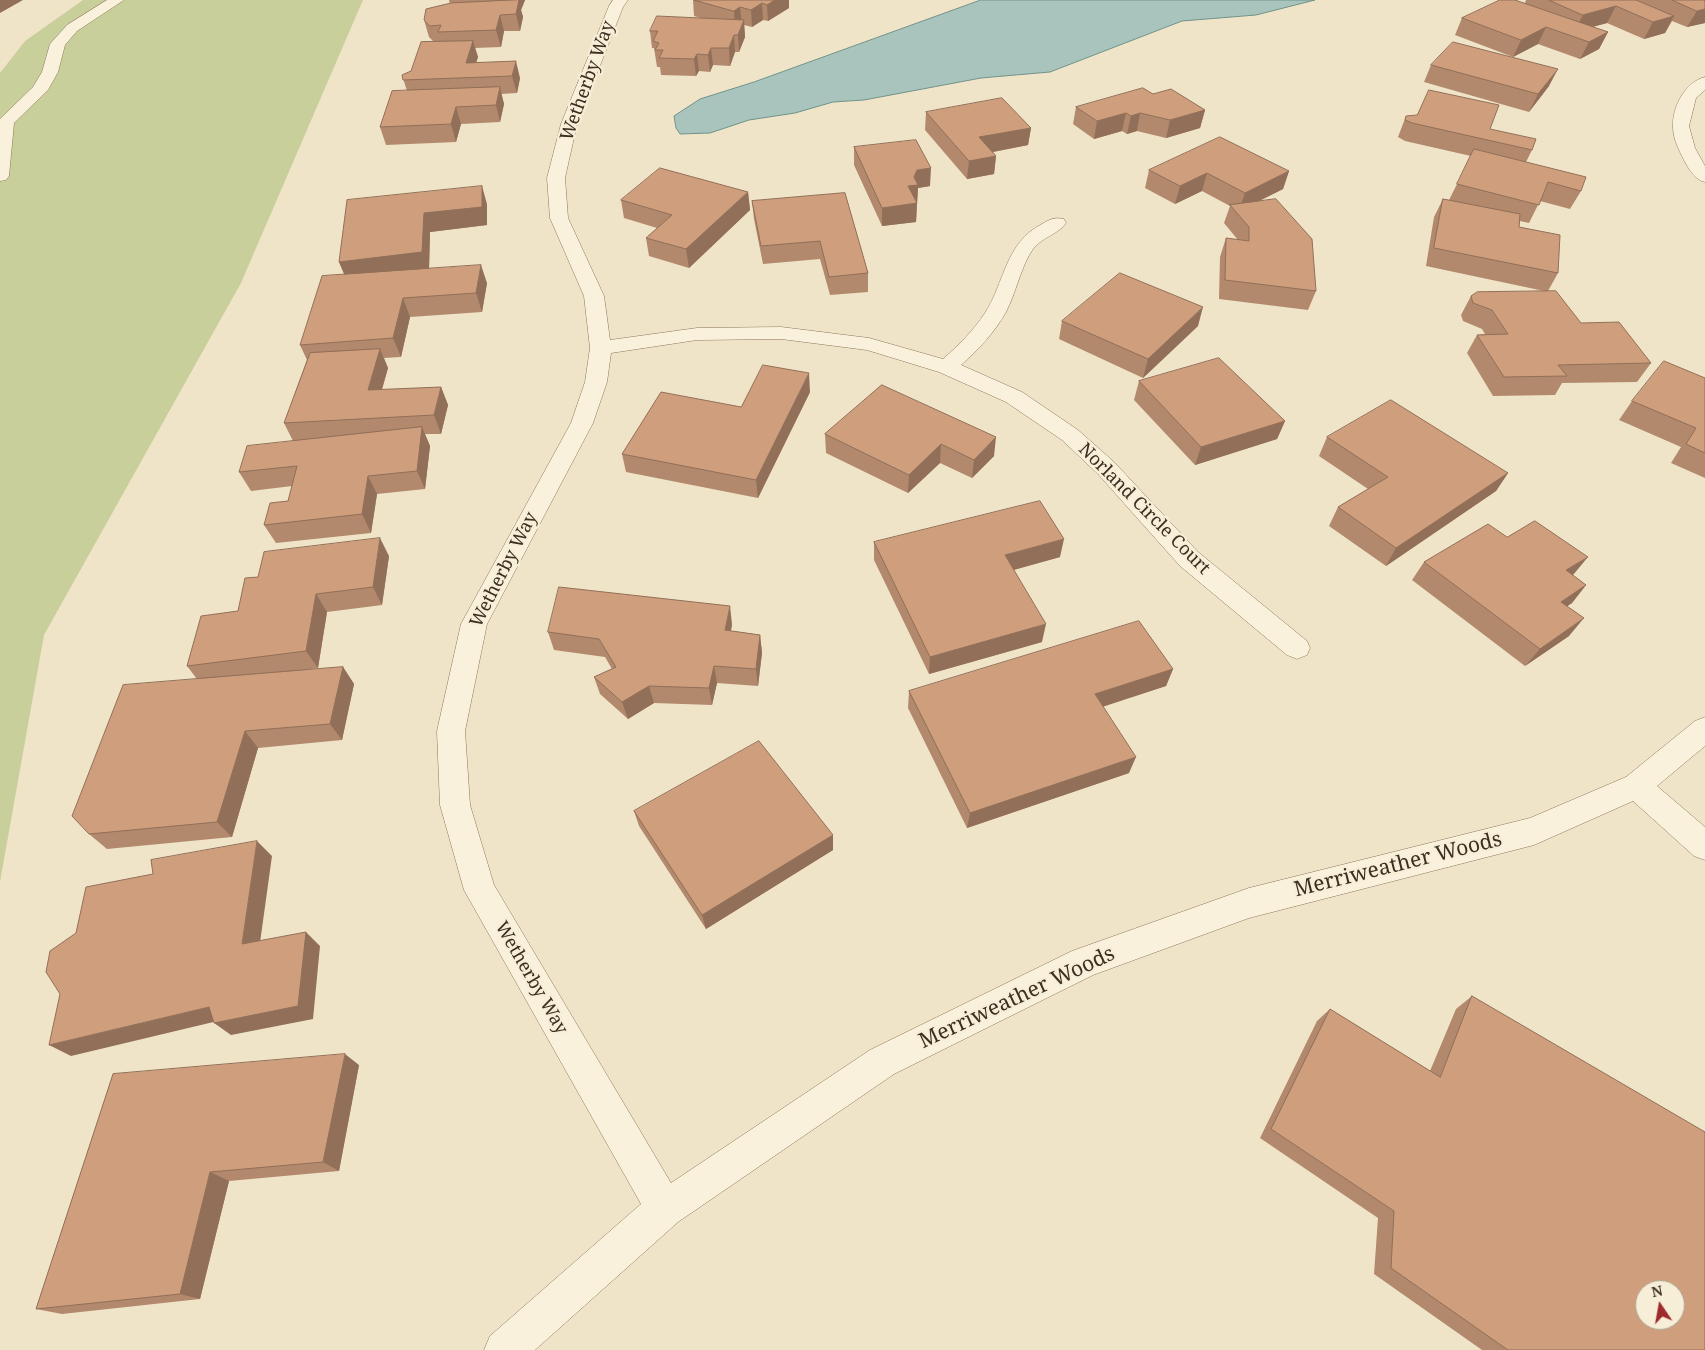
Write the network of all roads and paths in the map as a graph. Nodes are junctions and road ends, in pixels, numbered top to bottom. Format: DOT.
graph roads {
  1 [pos="117,0"];
  2 [pos="621,0"];
  3 [pos="1705,82"];
  4 [pos="0,176"];
  5 [pos="1705,177"];
  6 [pos="1057,223"];
  7 [pos="601,348"];
  8 [pos="947,366"];
  9 [pos="1297,648"];
  10 [pos="1705,729"];
  11 [pos="1636,786"];
  12 [pos="1705,846"];
  13 [pos="665,1209"];
  14 [pos="504,1350"];
  1 -- 4 [label="street"];
  2 -- 7 [label="street, Wetherby Way"];
  3 -- 5 [label="street"];
  6 -- 8 [label="street"];
  7 -- 8 [label="street, Norland Circle Court"];
  7 -- 13 [label="street, Wetherby Way"];
  8 -- 9 [label="street, Norland Circle Court"];
  10 -- 11 [label="street, Merriweather Woods"];
  11 -- 12 [label="street"];
  11 -- 13 [label="street, Merriweather Woods"];
  13 -- 14 [label="street, Merriweather Woods"];
}
